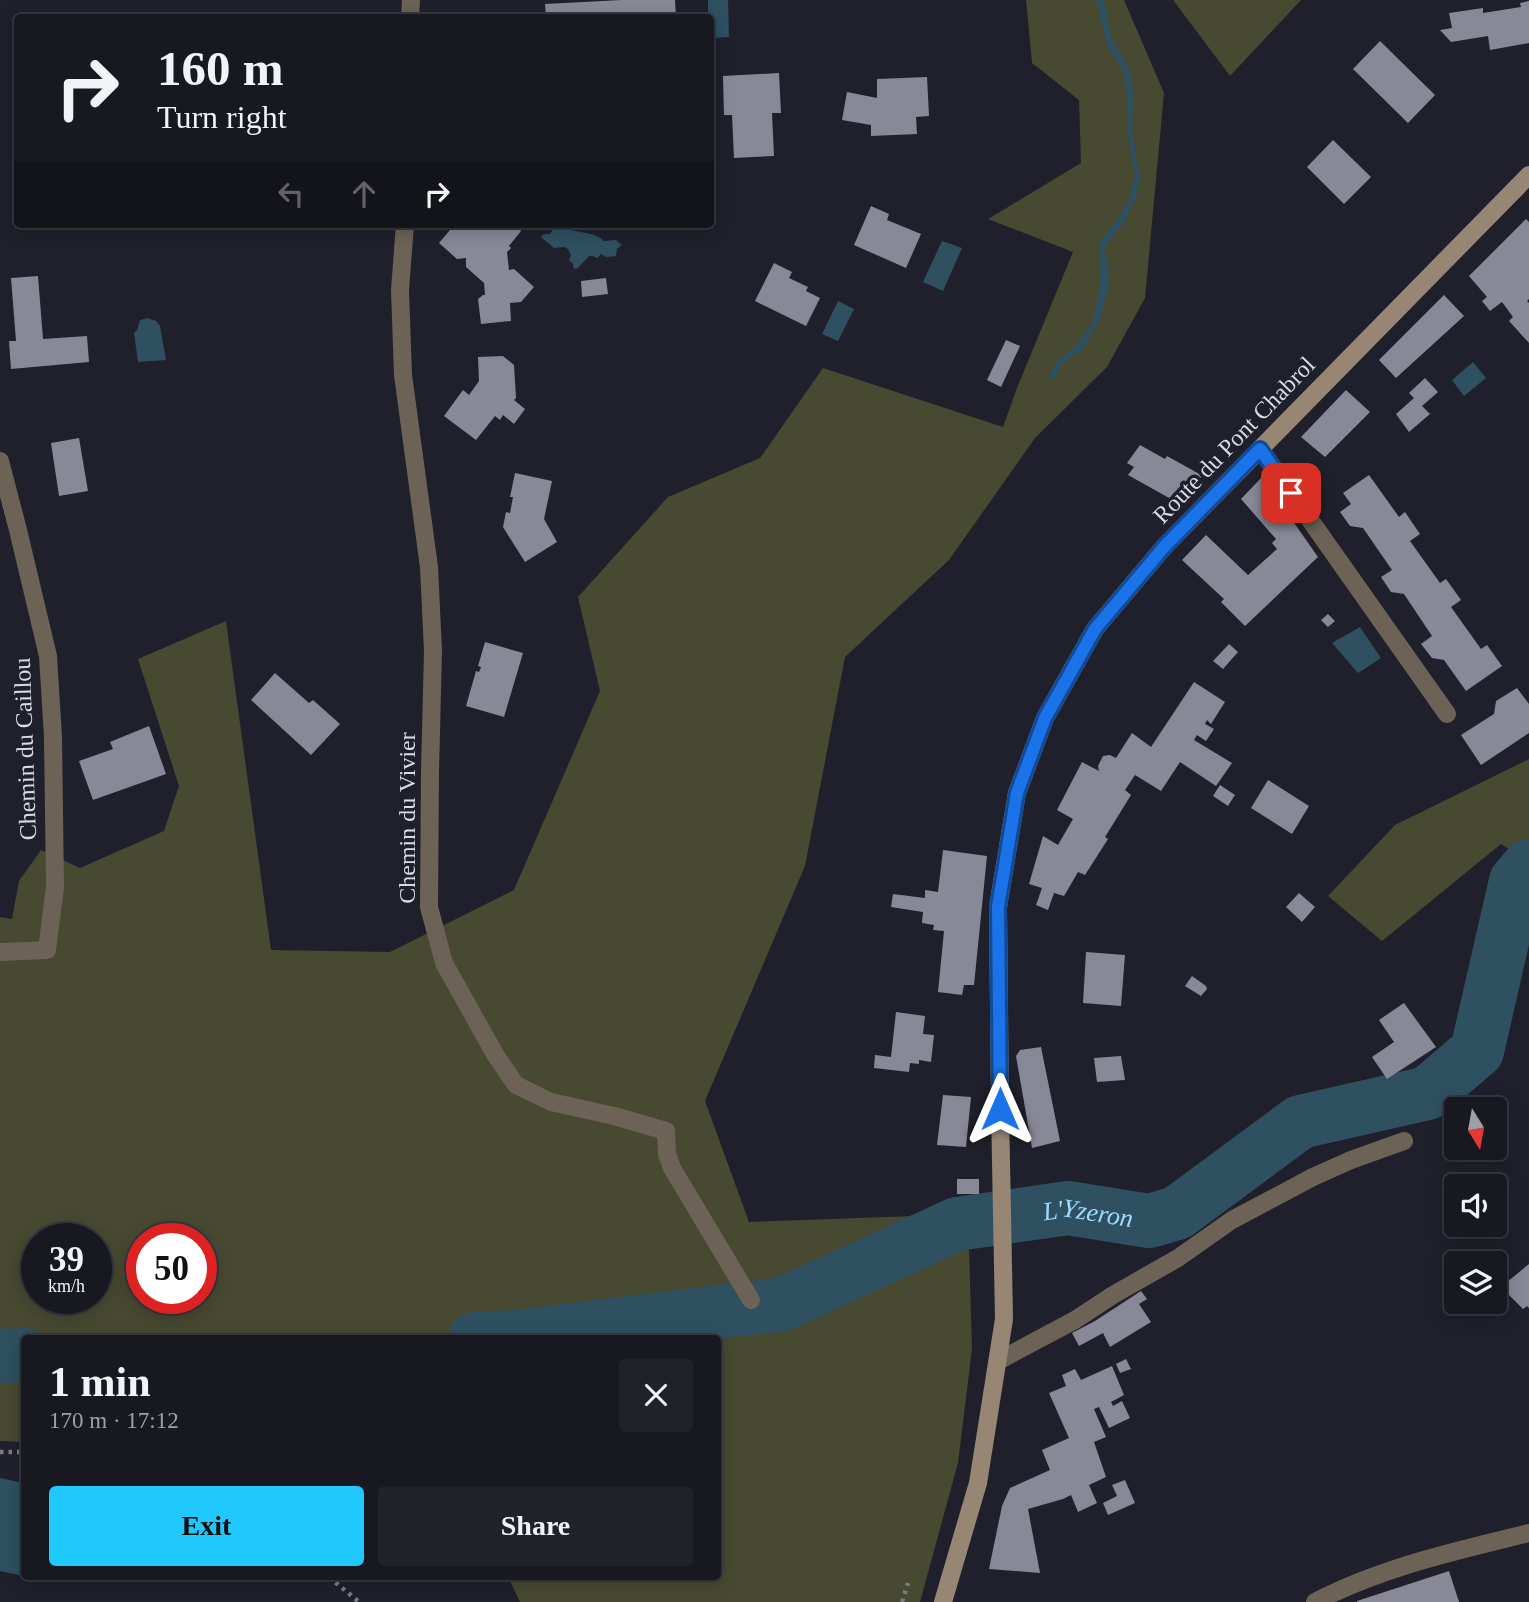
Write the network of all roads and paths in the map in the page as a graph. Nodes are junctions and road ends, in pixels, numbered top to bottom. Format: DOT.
graph roads {
  1 [pos="1529,174"];
  2 [pos="405,228"];
  3 [pos="1260,449"];
  4 [pos="0,461"];
  5 [pos="1447,713"];
  6 [pos="0,952"];
  7 [pos="1404,1141"];
  8 [pos="751,1300"];
  9 [pos="998,1361"];
  10 [pos="0,1452"];
  11 [pos="21,1452"];
  12 [pos="1529,1533"];
  13 [pos="333,1580"];
  14 [pos="908,1583"];
  15 [pos="359,1602"];
  16 [pos="902,1602"];
  17 [pos="943,1602"];
  18 [pos="1315,1602"];
  1 -- 3 [label="main road, Route du Pont Chabrol"];
  2 -- 8 [label="street, Chemin du Vivier"];
  3 -- 5 [label="street"];
  3 -- 9 [label="main road, Route du Pont Chabrol"];
  4 -- 6 [label="street, Chemin du Caillou"];
  7 -- 9 [label="street"];
  9 -- 17 [label="main road, Route du Pont Chabrol"];
  10 -- 11 [label="path"];
  12 -- 18 [label="street"];
  13 -- 15 [label="path"];
  14 -- 16 [label="path"];
}
